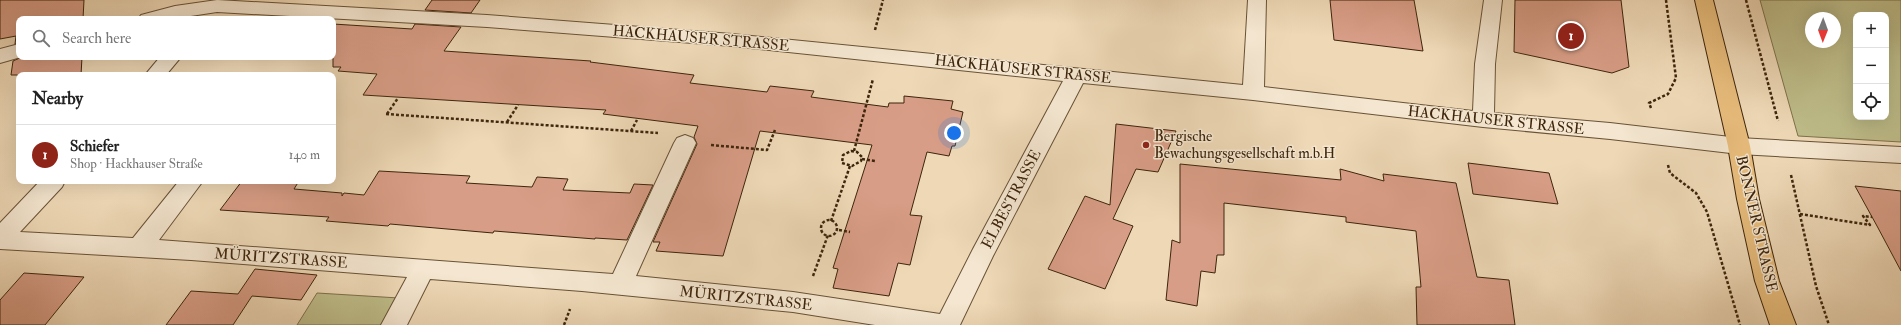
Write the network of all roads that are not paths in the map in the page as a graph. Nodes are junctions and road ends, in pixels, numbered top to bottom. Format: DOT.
graph roads {
  1 [pos="1256,0"];
  2 [pos="1493,0"];
  3 [pos="1704,0"];
  4 [pos="215,8"];
  5 [pos="160,16"];
  6 [pos="16,52"];
  7 [pos="0,56"];
  8 [pos="168,60"];
  9 [pos="158,72"];
  10 [pos="1077,74"];
  11 [pos="1253,93"];
  12 [pos="1483,120"];
  13 [pos="685,143"];
  14 [pos="1739,146"];
  15 [pos="1901,155"];
  16 [pos="51,184"];
  17 [pos="190,184"];
  18 [pos="0,239"];
  19 [pos="139,248"];
  20 [pos="423,270"];
  21 [pos="620,285"];
  22 [pos="394,325"];
  23 [pos="943,325"];
  24 [pos="947,325"];
  25 [pos="1783,325"];
  1 -- 11 [label="street"];
  2 -- 12 [label="street"];
  3 -- 14 [label="main road, BONNER STRASSE"];
  4 -- 5 [label="street, HACKHAUSER STRASSE"];
  4 -- 10 [label="street, HACKHAUSER STRASSE"];
  6 -- 7 [label="street"];
  8 -- 9 [label="street"];
  10 -- 11 [label="street, HACKHAUSER STRASSE"];
  10 -- 24 [label="street, ELBESTRASSE"];
  11 -- 12 [label="street, HACKHAUSER STRASSE"];
  12 -- 14 [label="street, HACKHAUSER STRASSE"];
  13 -- 21 [label="street"];
  14 -- 15 [label="street, BONNER STRASSE"];
  14 -- 25 [label="main road, BONNER STRASSE"];
  16 -- 18 [label="street"];
  17 -- 19 [label="street"];
  18 -- 19 [label="street, MÜRITZSTRASSE"];
  19 -- 20 [label="street, MÜRITZSTRASSE"];
  20 -- 21 [label="street, MÜRITZSTRASSE"];
  20 -- 22 [label="street"];
  21 -- 23 [label="street, MÜRITZSTRASSE"];
}
